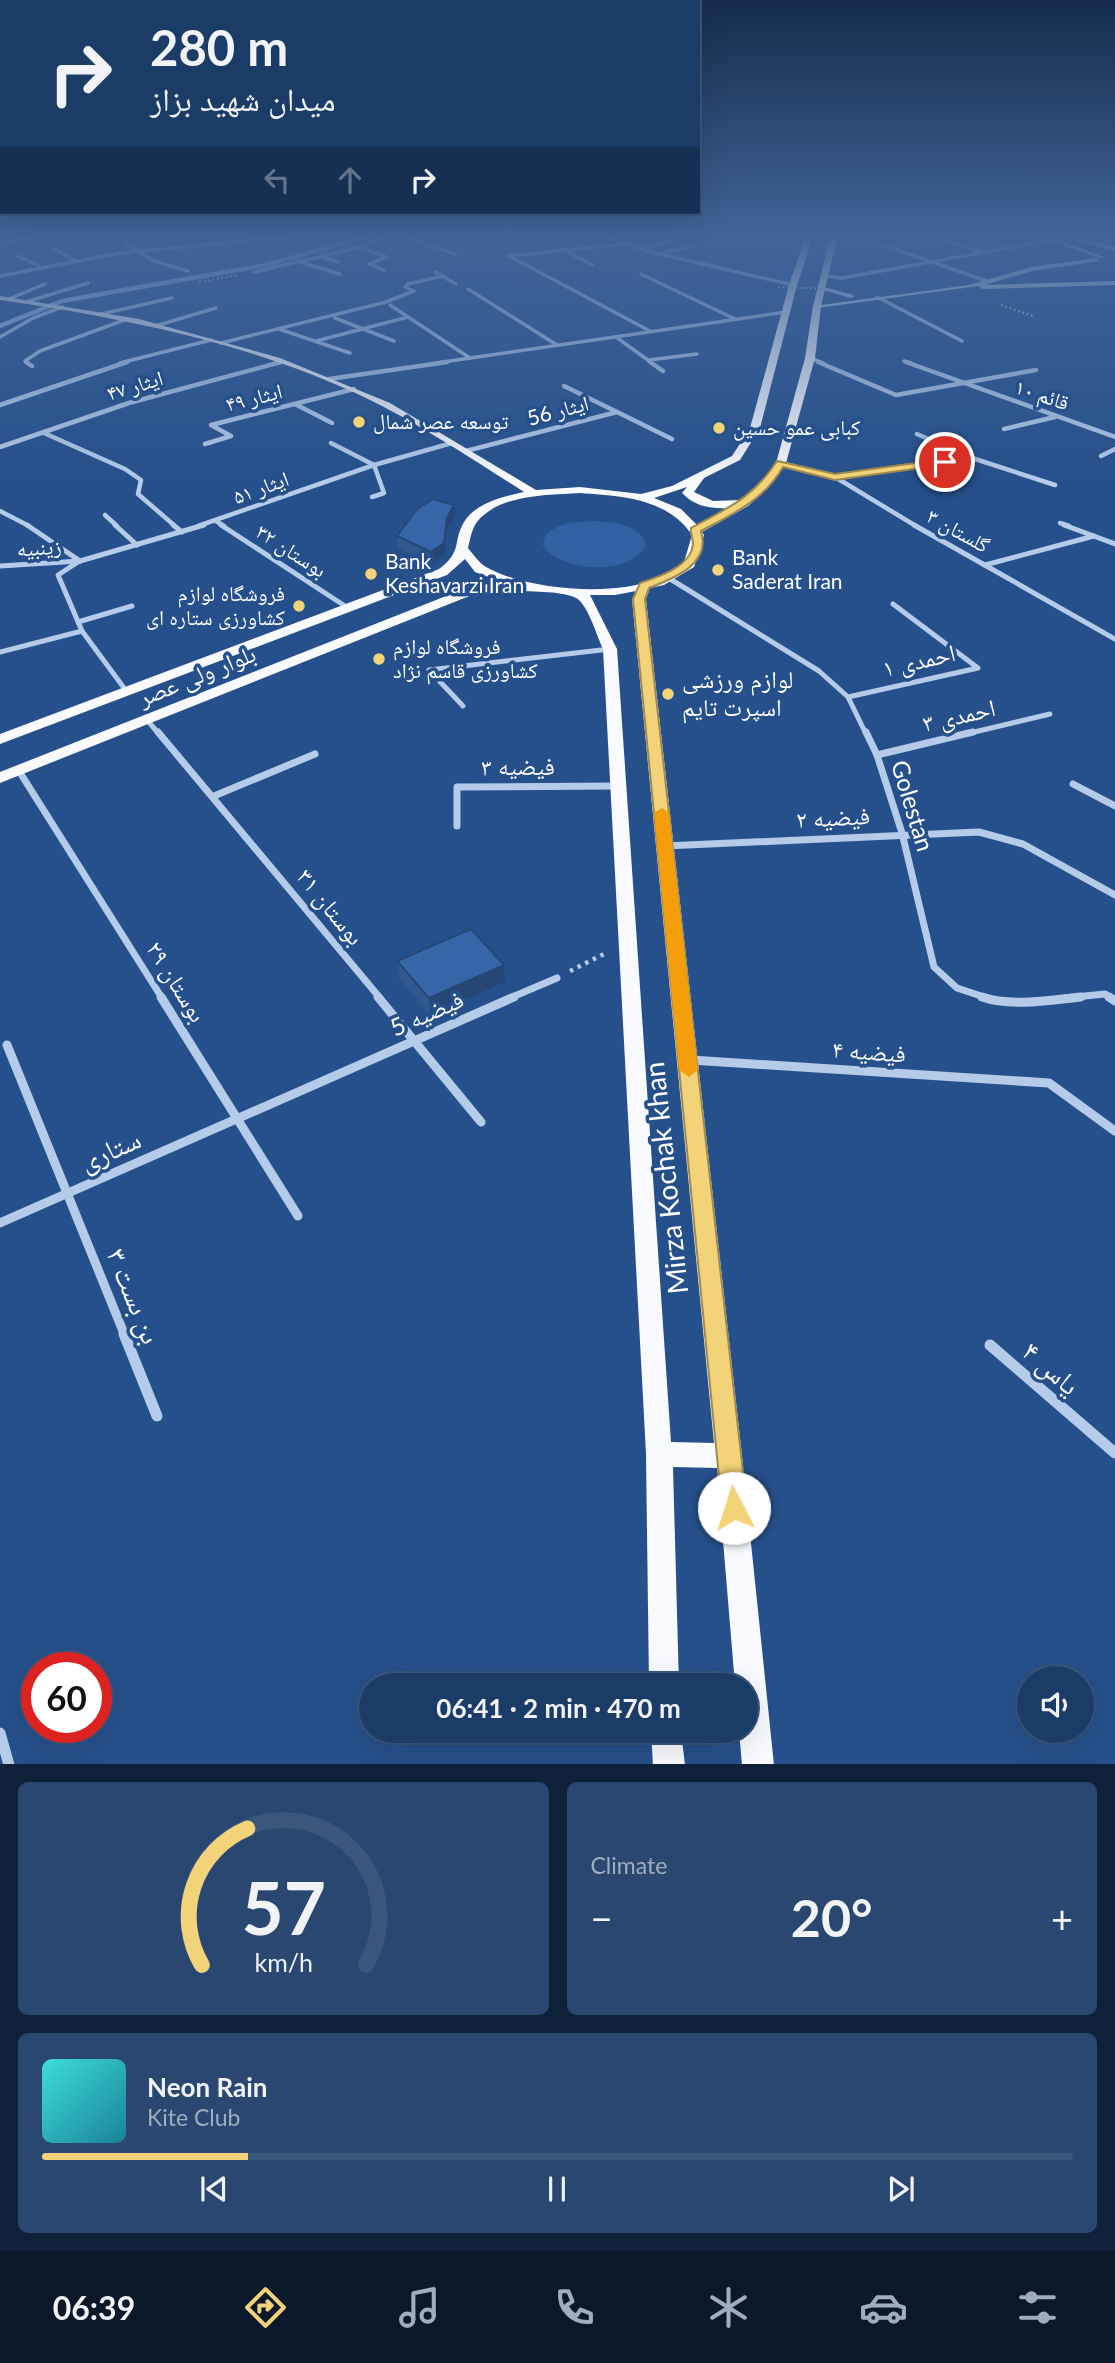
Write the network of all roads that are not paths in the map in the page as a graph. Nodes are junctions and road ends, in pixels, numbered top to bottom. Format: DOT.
graph roads {
  1 [pos="35,317"];
  2 [pos="118,317"];
  3 [pos="184,317"];
  4 [pos="321,317"];
  5 [pos="407,317"];
  6 [pos="408,317"];
  7 [pos="514,317"];
  8 [pos="623,317"];
  9 [pos="732,317"];
  10 [pos="748,317"];
  11 [pos="785,317"];
  12 [pos="815,317"];
  13 [pos="916,317"];
  14 [pos="335,318"];
  15 [pos="127,319"];
  16 [pos="736,319"];
  17 [pos="155,326"];
  18 [pos="278,328"];
  19 [pos="362,329"];
  20 [pos="650,332"];
  21 [pos="0,337"];
  22 [pos="616,337"];
  23 [pos="316,341"];
  24 [pos="394,341"];
  25 [pos="962,341"];
  26 [pos="216,342"];
  27 [pos="558,345"];
  28 [pos="350,353"];
  29 [pos="697,354"];
  30 [pos="471,358"];
  31 [pos="810,358"];
  32 [pos="648,360"];
  33 [pos="904,361"];
  34 [pos="281,362"];
  35 [pos="32,366"];
  36 [pos="1036,370"];
  37 [pos="663,371"];
  38 [pos="329,379"];
  39 [pos="960,383"];
  40 [pos="564,386"];
  41 [pos="354,390"];
  42 [pos="295,404"];
  43 [pos="0,405"];
  44 [pos="617,412"];
  45 [pos="1055,416"];
  46 [pos="332,423"];
  47 [pos="1004,429"];
  48 [pos="44,433"];
  49 [pos="917,434"];
  50 [pos="1115,437"];
  51 [pos="672,439"];
  52 [pos="331,443"];
  53 [pos="452,443"];
  54 [pos="205,444"];
  55 [pos="0,447"];
  56 [pos="1115,449"];
  57 [pos="466,451"];
  58 [pos="1101,456"];
  59 [pos="972,458"];
  60 [pos="780,463"];
  61 [pos="374,465"];
  62 [pos="701,477"];
  63 [pos="835,477"];
  64 [pos="1055,485"];
  65 [pos="535,494"];
  66 [pos="372,497"];
  67 [pos="640,498"];
  68 [pos="749,501"];
  69 [pos="0,511"];
  70 [pos="105,515"];
  71 [pos="216,521"];
  72 [pos="1059,523"];
  73 [pos="695,530"];
  74 [pos="182,532"];
  75 [pos="1094,536"];
  76 [pos="1115,544"];
  77 [pos="137,545"];
  78 [pos="462,546"];
  79 [pos="80,561"];
  80 [pos="985,565"];
  81 [pos="0,566"];
  82 [pos="667,578"];
  83 [pos="644,586"];
  84 [pos="531,589"];
  85 [pos="580,594"];
  86 [pos="893,604"];
  87 [pos="132,606"];
  88 [pos="348,608"];
  89 [pos="78,622"];
  90 [pos="82,631"];
  91 [pos="1115,639"];
  92 [pos="610,649"];
  93 [pos="0,652"];
  94 [pos="127,692"];
  95 [pos="848,697"];
  96 [pos="463,706"];
  97 [pos="1050,714"];
  98 [pos="148,720"];
  99 [pos="0,740"];
  100 [pos="315,754"];
  101 [pos="877,755"];
  102 [pos="19,771"];
  103 [pos="0,778"];
  104 [pos="1073,784"];
  105 [pos="618,786"];
  106 [pos="214,796"];
  107 [pos="1115,806"];
  108 [pos="457,826"];
  109 [pos="902,833"];
  110 [pos="665,846"];
  111 [pos="1115,895"];
  112 [pos="557,978"];
  113 [pos="1115,1001"];
  114 [pos="415,1040"];
  115 [pos="7,1045"];
  116 [pos="688,1060"];
  117 [pos="239,1118"];
  118 [pos="481,1122"];
  119 [pos="1115,1131"];
  120 [pos="69,1193"];
  121 [pos="298,1216"];
  122 [pos="0,1223"];
  123 [pos="990,1345"];
  124 [pos="157,1416"];
  125 [pos="1115,1453"];
  126 [pos="659,1454"];
  127 [pos="729,1456"];
  128 [pos="664,1673"];
  129 [pos="0,1733"];
  130 [pos="667,1743"];
  131 [pos="9,1764"];
  132 [pos="669,1764"];
  133 [pos="758,1764"];
  1 -- 21 [label="street"];
  2 -- 15 [label="main road"];
  3 -- 17 [label="street"];
  4 -- 18 [label="street"];
  5 -- 19 [label="street"];
  6 -- 30 [label="street"];
  7 -- 27 [label="street"];
  8 -- 20 [label="street"];
  9 -- 16 [label="street"];
  10 -- 16 [label="street"];
  11 -- 62 [label="main road"];
  12 -- 31 [label="main road"];
  13 -- 25 [label="street"];
  14 -- 19 [label="street"];
  15 -- 17 [label="main road"];
  15 -- 35 [label="street"];
  16 -- 20 [label="street"];
  17 -- 26 [label="main road"];
  18 -- 23 [label="street"];
  18 -- 26 [label="street"];
  19 -- 23 [label="street"];
  19 -- 24 [label="street"];
  20 -- 22 [label="street"];
  22 -- 27 [label="street"];
  22 -- 32 [label="street"];
  23 -- 28 [label="street"];
  26 -- 34 [label="main road"];
  26 -- 43 [label="street"];
  27 -- 30 [label="street"];
  29 -- 32 [label="street"];
  30 -- 38 [label="street"];
  31 -- 39 [label="street"];
  31 -- 60 [label="main road"];
  32 -- 37 [label="street"];
  33 -- 39 [label="street, قائم ۱۰"];
  34 -- 38 [label="main road"];
  34 -- 48 [label="street, ایثار ۴۷"];
  36 -- 39 [label="street"];
  38 -- 41 [label="main road"];
  39 -- 45 [label="street, قائم ۱۰"];
  40 -- 44 [label="street"];
  41 -- 42 [label="street, ایثار ۴۹"];
  41 -- 53 [label="main road"];
  42 -- 46 [label="street"];
  42 -- 54 [label="street, ایثار ۴۹"];
  44 -- 51 [label="street"];
  44 -- 57 [label="street, ایثار 56"];
  45 -- 47 [label="street"];
  45 -- 50 [label="street, قائم ۱۰"];
  48 -- 55 [label="street, ایثار ۴۷"];
  48 -- 74 [label="street"];
  49 -- 59 [label="street"];
  52 -- 61 [label="street"];
  53 -- 57 [label="main road"];
  53 -- 61 [label="street, ایثار ۵۱"];
  56 -- 58 [label="street"];
  57 -- 65 [label="main road"];
  59 -- 63 [label="street"];
  59 -- 64 [label="street"];
  60 -- 63 [label="street, گلستان ۳"];
  60 -- 68 [label="main road"];
  61 -- 66 [label="street"];
  61 -- 71 [label="street, ایثار ۵۱"];
  62 -- 67 [label="main road"];
  62 -- 68 [label="main road"];
  63 -- 80 [label="street, گلستان ۳"];
  65 -- 67 [label="main road, بلوار ولی عصر"];
  65 -- 78 [label="main road, بلوار ولی عصر"];
  67 -- 73 [label="main road"];
  68 -- 73 [label="main road"];
  69 -- 79 [label="street"];
  70 -- 77 [label="street"];
  71 -- 74 [label="street, ایثار ۵۱"];
  71 -- 88 [label="street, بوستان ۳۲"];
  72 -- 75 [label="street"];
  73 -- 82 [label="main road"];
  74 -- 77 [label="street, ایثار ۵۱"];
  75 -- 76 [label="street"];
  75 -- 80 [label="street"];
  77 -- 79 [label="street, ایثار ۵۱"];
  78 -- 84 [label="main road"];
  78 -- 88 [label="main road, بلوار ولی عصر"];
  79 -- 81 [label="street, زینبیه"];
  79 -- 89 [label="street"];
  80 -- 91 [label="street, گلستان ۳"];
  82 -- 83 [label="main road"];
  82 -- 95 [label="street, Golestan"];
  83 -- 85 [label="main road"];
  83 -- 110 [label="main road, Mirza Kochak khan"];
  84 -- 85 [label="main road"];
  84 -- 98 [label="main road, بلوار ولی عصر"];
  85 -- 92 [label="main road, Mirza Kochak khan"];
  86 -- 95 [label="street, احمدی ۱"];
  87 -- 89 [label="street"];
  88 -- 94 [label="main road, بلوار ولی عصر"];
  89 -- 90 [label="street"];
  90 -- 93 [label="street"];
  90 -- 94 [label="street"];
  92 -- 96 [label="street"];
  92 -- 105 [label="main road, Mirza Kochak khan"];
  94 -- 99 [label="main road, بلوار ولی عصر"];
  95 -- 101 [label="street, Golestan"];
  97 -- 101 [label="street, احمدی ۳"];
  98 -- 102 [label="main road, بلوار ولی عصر"];
  98 -- 106 [label="street, بوستان ۳۱"];
  100 -- 106 [label="street"];
  101 -- 109 [label="street, Golestan"];
  102 -- 103 [label="main road, بلوار ولی عصر"];
  102 -- 117 [label="street, بوستان ۲۹"];
  104 -- 107 [label="street"];
  105 -- 108 [label="street, فیضیه ۳"];
  105 -- 126 [label="main road, Mirza Kochak khan"];
  106 -- 114 [label="street, بوستان ۳۱"];
  109 -- 110 [label="street, فیضیه ۲"];
  109 -- 111 [label="street, فیضیه ۲"];
  109 -- 113 [label="street, Golestan"];
  110 -- 116 [label="main road, Mirza Kochak khan"];
  112 -- 114 [label="street, فیضیه 5"];
  114 -- 117 [label="street, فیضیه 5"];
  114 -- 118 [label="street, بوستان ۳۱"];
  115 -- 120 [label="street, بن بست ۳"];
  116 -- 119 [label="street, فیضیه ۴"];
  116 -- 127 [label="main road, Mirza Kochak khan"];
  117 -- 120 [label="street, ستاری"];
  117 -- 121 [label="street, بوستان ۲۹"];
  120 -- 122 [label="street, ستاری"];
  120 -- 124 [label="street, بن بست ۳"];
  123 -- 125 [label="street, یاس ۴"];
  126 -- 127 [label="main road"];
  126 -- 128 [label="main road, Mirza Kochak khan"];
  127 -- 133 [label="main road, Mirza Kochak khan"];
  129 -- 131 [label="street"];
  130 -- 132 [label="main road"];
}
